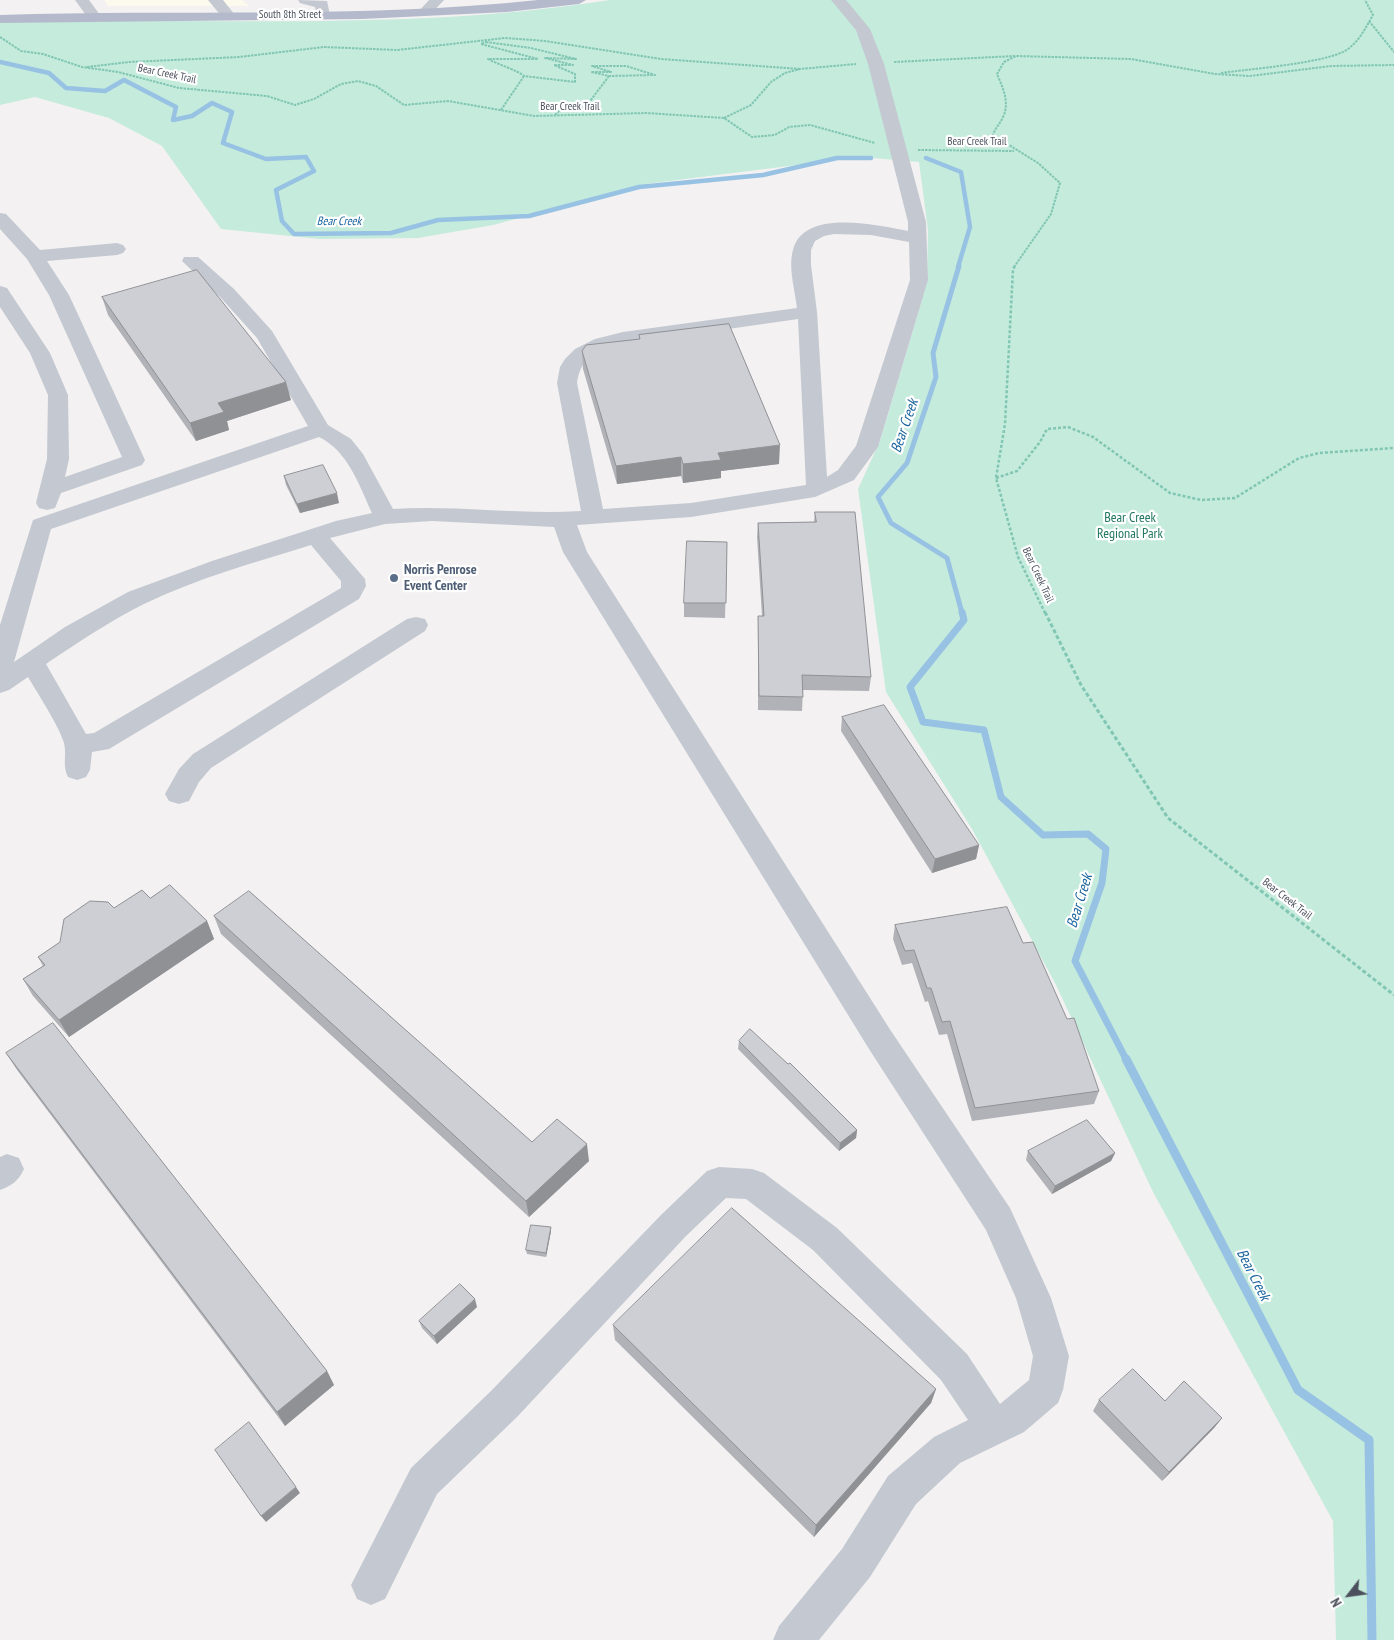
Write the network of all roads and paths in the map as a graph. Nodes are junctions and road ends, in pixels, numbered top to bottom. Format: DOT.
graph roads {
  1 [pos="82,0"];
  2 [pos="216,0"];
  3 [pos="305,0"];
  4 [pos="437,0"];
  5 [pos="574,0"];
  6 [pos="838,0"];
  7 [pos="1365,0"];
  8 [pos="426,12"];
  9 [pos="228,14"];
  10 [pos="93,15"];
  11 [pos="323,15"];
  12 [pos="0,19"];
  13 [pos="1369,21"];
  14 [pos="0,37"];
  15 [pos="1394,52"];
  16 [pos="1016,56"];
  17 [pos="876,64"];
  18 [pos="1394,65"];
  19 [pos="82,67"];
  20 [pos="800,68"];
  21 [pos="1216,74"];
  22 [pos="524,76"];
  23 [pos="609,76"];
  24 [pos="501,110"];
  25 [pos="555,116"];
  26 [pos="724,118"];
  27 [pos="899,149"];
  28 [pos="1015,151"];
  29 [pos="0,218"];
  30 [pos="916,238"];
  31 [pos="116,249"];
  32 [pos="35,256"];
  33 [pos="192,261"];
  34 [pos="0,292"];
  35 [pos="807,312"];
  36 [pos="320,430"];
  37 [pos="1394,448"];
  38 [pos="996,478"];
  39 [pos="50,489"];
  40 [pos="817,489"];
  41 [pos="385,517"];
  42 [pos="594,518"];
  43 [pos="563,519"];
  44 [pos="41,525"];
  45 [pos="315,535"];
  46 [pos="416,625"];
  47 [pos="32,662"];
  48 [pos="0,668"];
  49 [pos="0,684"];
  50 [pos="77,741"];
  51 [pos="77,770"];
  52 [pos="179,794"];
  53 [pos="1394,995"];
  54 [pos="994,1427"];
  55 [pos="371,1584"];
  56 [pos="794,1640"];
  1 -- 10 [label="street"];
  2 -- 9 [label="street"];
  3 -- 11 [label="street"];
  4 -- 8 [label="street"];
  5 -- 8 [label="main road, South 8th Street"];
  6 -- 17 [label="street"];
  7 -- 13 [label="path"];
  8 -- 11 [label="main road, South 8th Street"];
  9 -- 10 [label="main road, South 8th Street"];
  9 -- 11 [label="main road, South 8th Street"];
  10 -- 12 [label="main road, South 8th Street"];
  13 -- 15 [label="path"];
  13 -- 21 [label="path"];
  14 -- 19 [label="path, Bear Creek Trail"];
  16 -- 17 [label="path"];
  16 -- 21 [label="path"];
  16 -- 28 [label="path"];
  17 -- 20 [label="path"];
  17 -- 27 [label="street"];
  18 -- 21 [label="path"];
  19 -- 20 [label="path"];
  19 -- 24 [label="path, Bear Creek Trail"];
  20 -- 26 [label="path"];
  22 -- 22 [label="path"];
  22 -- 24 [label="path"];
  23 -- 23 [label="path"];
  23 -- 25 [label="path"];
  24 -- 25 [label="path, Bear Creek Trail"];
  25 -- 26 [label="path, Bear Creek Trail"];
  26 -- 27 [label="path, Bear Creek Trail"];
  27 -- 28 [label="path, Bear Creek Trail"];
  27 -- 30 [label="street"];
  28 -- 38 [label="path, Bear Creek Trail"];
  29 -- 32 [label="street"];
  30 -- 35 [label="street"];
  30 -- 40 [label="street"];
  31 -- 32 [label="street"];
  32 -- 39 [label="street"];
  33 -- 36 [label="street"];
  34 -- 39 [label="street"];
  35 -- 40 [label="street"];
  35 -- 42 [label="street"];
  36 -- 41 [label="street"];
  36 -- 44 [label="street"];
  37 -- 38 [label="path"];
  38 -- 53 [label="path, Bear Creek Trail"];
  39 -- 44 [label="street"];
  40 -- 42 [label="street"];
  41 -- 43 [label="street"];
  41 -- 45 [label="street"];
  42 -- 43 [label="street"];
  43 -- 54 [label="street"];
  44 -- 48 [label="street"];
  45 -- 47 [label="street"];
  45 -- 50 [label="street"];
  46 -- 52 [label="street"];
  47 -- 49 [label="street"];
  47 -- 50 [label="street"];
  50 -- 51 [label="street"];
  54 -- 55 [label="street"];
  54 -- 56 [label="street"];
}
